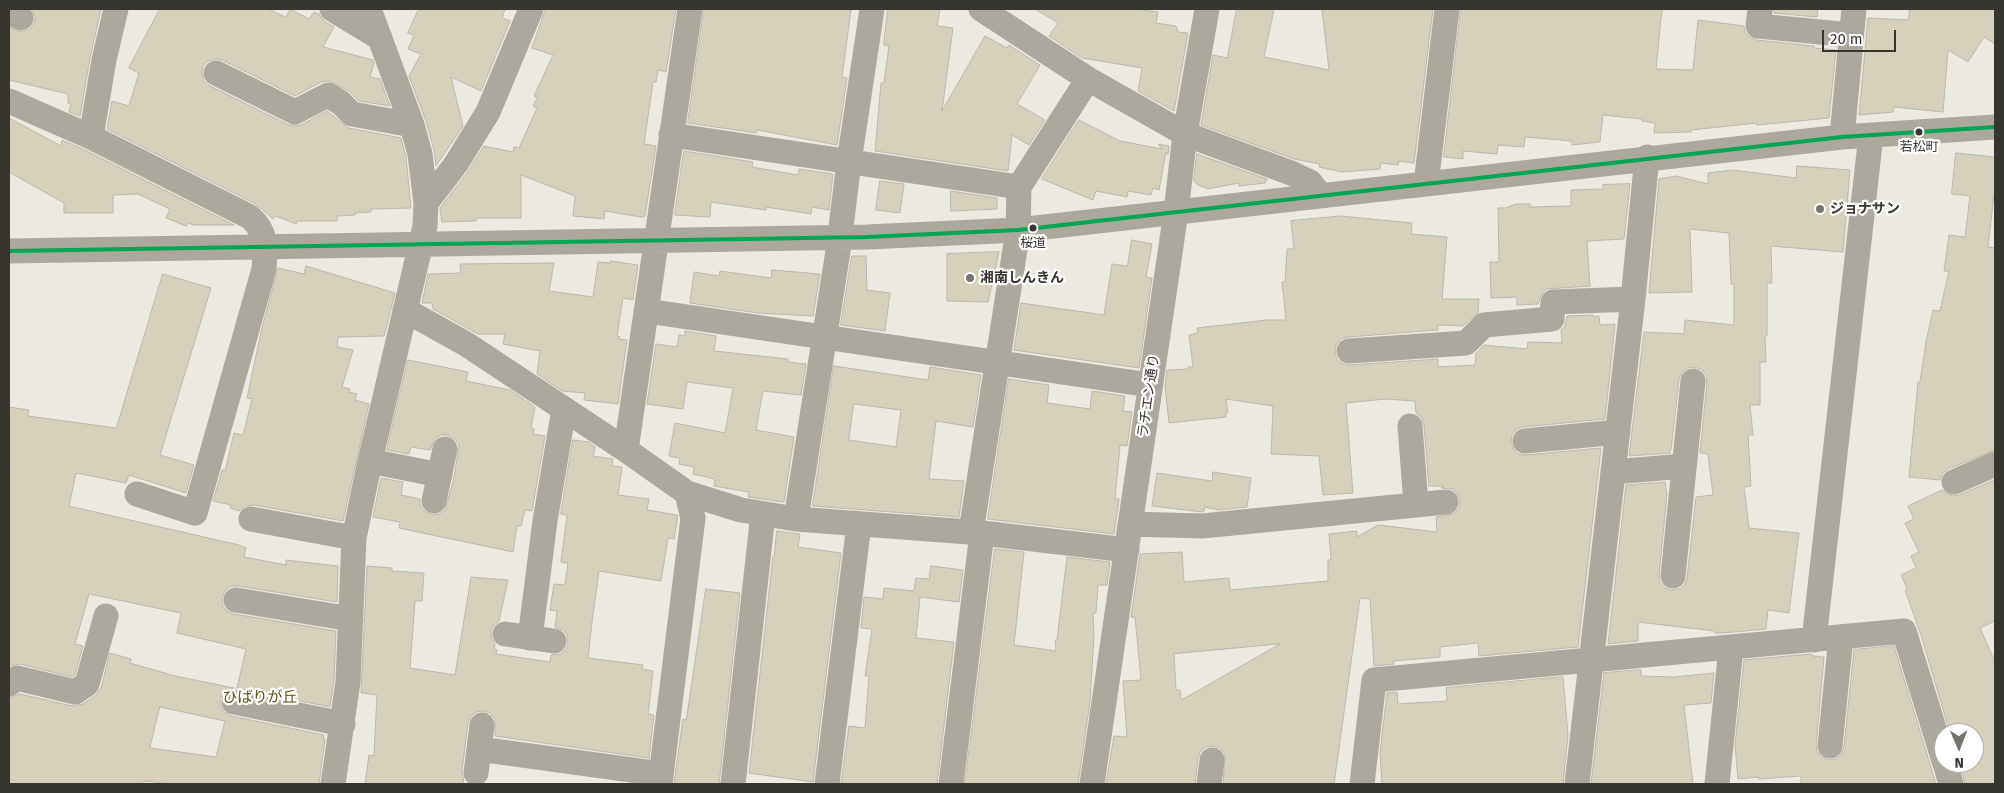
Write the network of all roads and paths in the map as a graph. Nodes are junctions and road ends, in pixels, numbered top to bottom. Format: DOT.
graph roads {
  1 [pos="116,9"];
  2 [pos="332,9"];
  3 [pos="368,9"];
  4 [pos="531,9"];
  5 [pos="690,9"];
  6 [pos="872,9"];
  7 [pos="981,9"];
  8 [pos="1207,9"];
  9 [pos="1447,9"];
  10 [pos="1760,9"];
  11 [pos="1854,9"];
  12 [pos="1851,35"];
  13 [pos="380,38"];
  14 [pos="216,73"];
  15 [pos="1088,79"];
  16 [pos="9,101"];
  17 [pos="412,125"];
  18 [pos="1995,127"];
  19 [pos="1185,134"];
  20 [pos="671,135"];
  21 [pos="1871,135"];
  22 [pos="1842,136"];
  23 [pos="91,137"];
  24 [pos="1647,158"];
  25 [pos="849,162"];
  26 [pos="1426,184"];
  27 [pos="1019,187"];
  28 [pos="1321,196"];
  29 [pos="426,203"];
  30 [pos="1176,212"];
  31 [pos="1018,230"];
  32 [pos="839,236"];
  33 [pos="657,239"];
  34 [pos="421,243"];
  35 [pos="266,245"];
  36 [pos="9,251"];
  37 [pos="1633,299"];
  38 [pos="404,310"];
  39 [pos="647,311"];
  40 [pos="824,337"];
  41 [pos="1350,351"];
  42 [pos="997,362"];
  43 [pos="1693,381"];
  44 [pos="1150,385"];
  45 [pos="564,409"];
  46 [pos="1410,426"];
  47 [pos="1618,432"];
  48 [pos="1525,441"];
  49 [pos="445,449"];
  50 [pos="626,450"];
  51 [pos="370,461"];
  52 [pos="1995,464"];
  53 [pos="1684,466"];
  54 [pos="1613,472"];
  55 [pos="440,475"];
  56 [pos="1954,482"];
  57 [pos="138,494"];
  58 [pos="687,494"];
  59 [pos="434,501"];
  60 [pos="1446,502"];
  61 [pos="1416,504"];
  62 [pos="763,514"];
  63 [pos="251,519"];
  64 [pos="796,519"];
  65 [pos="858,524"];
  66 [pos="1131,524"];
  67 [pos="976,533"];
  68 [pos="354,538"];
  69 [pos="1127,550"];
  70 [pos="1673,576"];
  71 [pos="236,600"];
  72 [pos="106,616"];
  73 [pos="351,618"];
  74 [pos="505,634"];
  75 [pos="1841,637"];
  76 [pos="530,638"];
  77 [pos="1814,640"];
  78 [pos="554,641"];
  79 [pos="1731,648"];
  80 [pos="1591,660"];
  81 [pos="9,684"];
  82 [pos="234,702"];
  83 [pos="343,724"];
  84 [pos="1934,729"];
  85 [pos="1830,746"];
  86 [pos="476,773"];
  87 [pos="661,779"];
  88 [pos="333,784"];
  89 [pos="738,784"];
  90 [pos="827,784"];
  91 [pos="951,784"];
  92 [pos="1092,784"];
  93 [pos="1362,784"];
  94 [pos="1577,784"];
  95 [pos="1717,784"];
  1 -- 23 [label="street"];
  2 -- 13 [label="street"];
  3 -- 13 [label="street"];
  4 -- 29 [label="street"];
  5 -- 20 [label="street"];
  6 -- 25 [label="street"];
  7 -- 15 [label="street"];
  8 -- 19 [label="street, ラチエン通り"];
  9 -- 26 [label="street"];
  10 -- 12 [label="street"];
  11 -- 12 [label="street"];
  12 -- 22 [label="street"];
  13 -- 17 [label="street"];
  14 -- 17 [label="street"];
  15 -- 19 [label="street"];
  15 -- 27 [label="street"];
  16 -- 23 [label="street"];
  17 -- 29 [label="street"];
  18 -- 21 [label="street"];
  19 -- 28 [label="street"];
  19 -- 30 [label="street, ラチエン通り"];
  20 -- 25 [label="street"];
  20 -- 33 [label="street"];
  21 -- 22 [label="street"];
  21 -- 77 [label="street"];
  22 -- 24 [label="street"];
  23 -- 35 [label="street"];
  24 -- 26 [label="street"];
  24 -- 37 [label="street"];
  25 -- 27 [label="street"];
  25 -- 32 [label="street"];
  26 -- 28 [label="street"];
  27 -- 31 [label="street"];
  28 -- 30 [label="street"];
  29 -- 34 [label="street"];
  30 -- 31 [label="street"];
  30 -- 44 [label="street, ラチエン通り"];
  31 -- 32 [label="street"];
  31 -- 42 [label="street"];
  32 -- 33 [label="street"];
  32 -- 40 [label="street"];
  33 -- 34 [label="street"];
  33 -- 39 [label="street"];
  34 -- 35 [label="street"];
  34 -- 38 [label="street"];
  35 -- 36 [label="street"];
  35 -- 57 [label="street"];
  37 -- 41 [label="street"];
  37 -- 47 [label="street"];
  38 -- 45 [label="street"];
  38 -- 51 [label="street"];
  39 -- 40 [label="street"];
  39 -- 50 [label="street"];
  40 -- 42 [label="street"];
  40 -- 64 [label="street"];
  42 -- 44 [label="street"];
  42 -- 67 [label="street"];
  43 -- 53 [label="street"];
  44 -- 66 [label="street, ラチエン通り"];
  45 -- 50 [label="street"];
  45 -- 76 [label="street"];
  46 -- 61 [label="street"];
  47 -- 48 [label="street"];
  47 -- 54 [label="street"];
  49 -- 55 [label="street"];
  50 -- 58 [label="street"];
  51 -- 55 [label="street"];
  51 -- 68 [label="street"];
  52 -- 56 [label="street"];
  53 -- 54 [label="street"];
  53 -- 70 [label="street"];
  54 -- 80 [label="street"];
  55 -- 59 [label="street"];
  58 -- 62 [label="street"];
  58 -- 87 [label="street"];
  60 -- 61 [label="street"];
  61 -- 66 [label="street"];
  62 -- 64 [label="street"];
  62 -- 89 [label="street"];
  63 -- 68 [label="street"];
  64 -- 65 [label="street"];
  65 -- 67 [label="street"];
  65 -- 90 [label="street"];
  66 -- 69 [label="street, ラチエン通り"];
  67 -- 69 [label="street"];
  67 -- 91 [label="street"];
  68 -- 73 [label="street"];
  69 -- 92 [label="street, ラチエン通り"];
  71 -- 73 [label="street"];
  72 -- 81 [label="street"];
  73 -- 83 [label="street"];
  74 -- 76 [label="street"];
  75 -- 77 [label="street"];
  75 -- 84 [label="street"];
  75 -- 85 [label="street"];
  76 -- 78 [label="street"];
  77 -- 79 [label="street"];
  79 -- 80 [label="street"];
  79 -- 95 [label="street"];
  80 -- 93 [label="street"];
  80 -- 94 [label="street"];
  82 -- 83 [label="street"];
  83 -- 88 [label="street"];
  86 -- 87 [label="street"];
}
